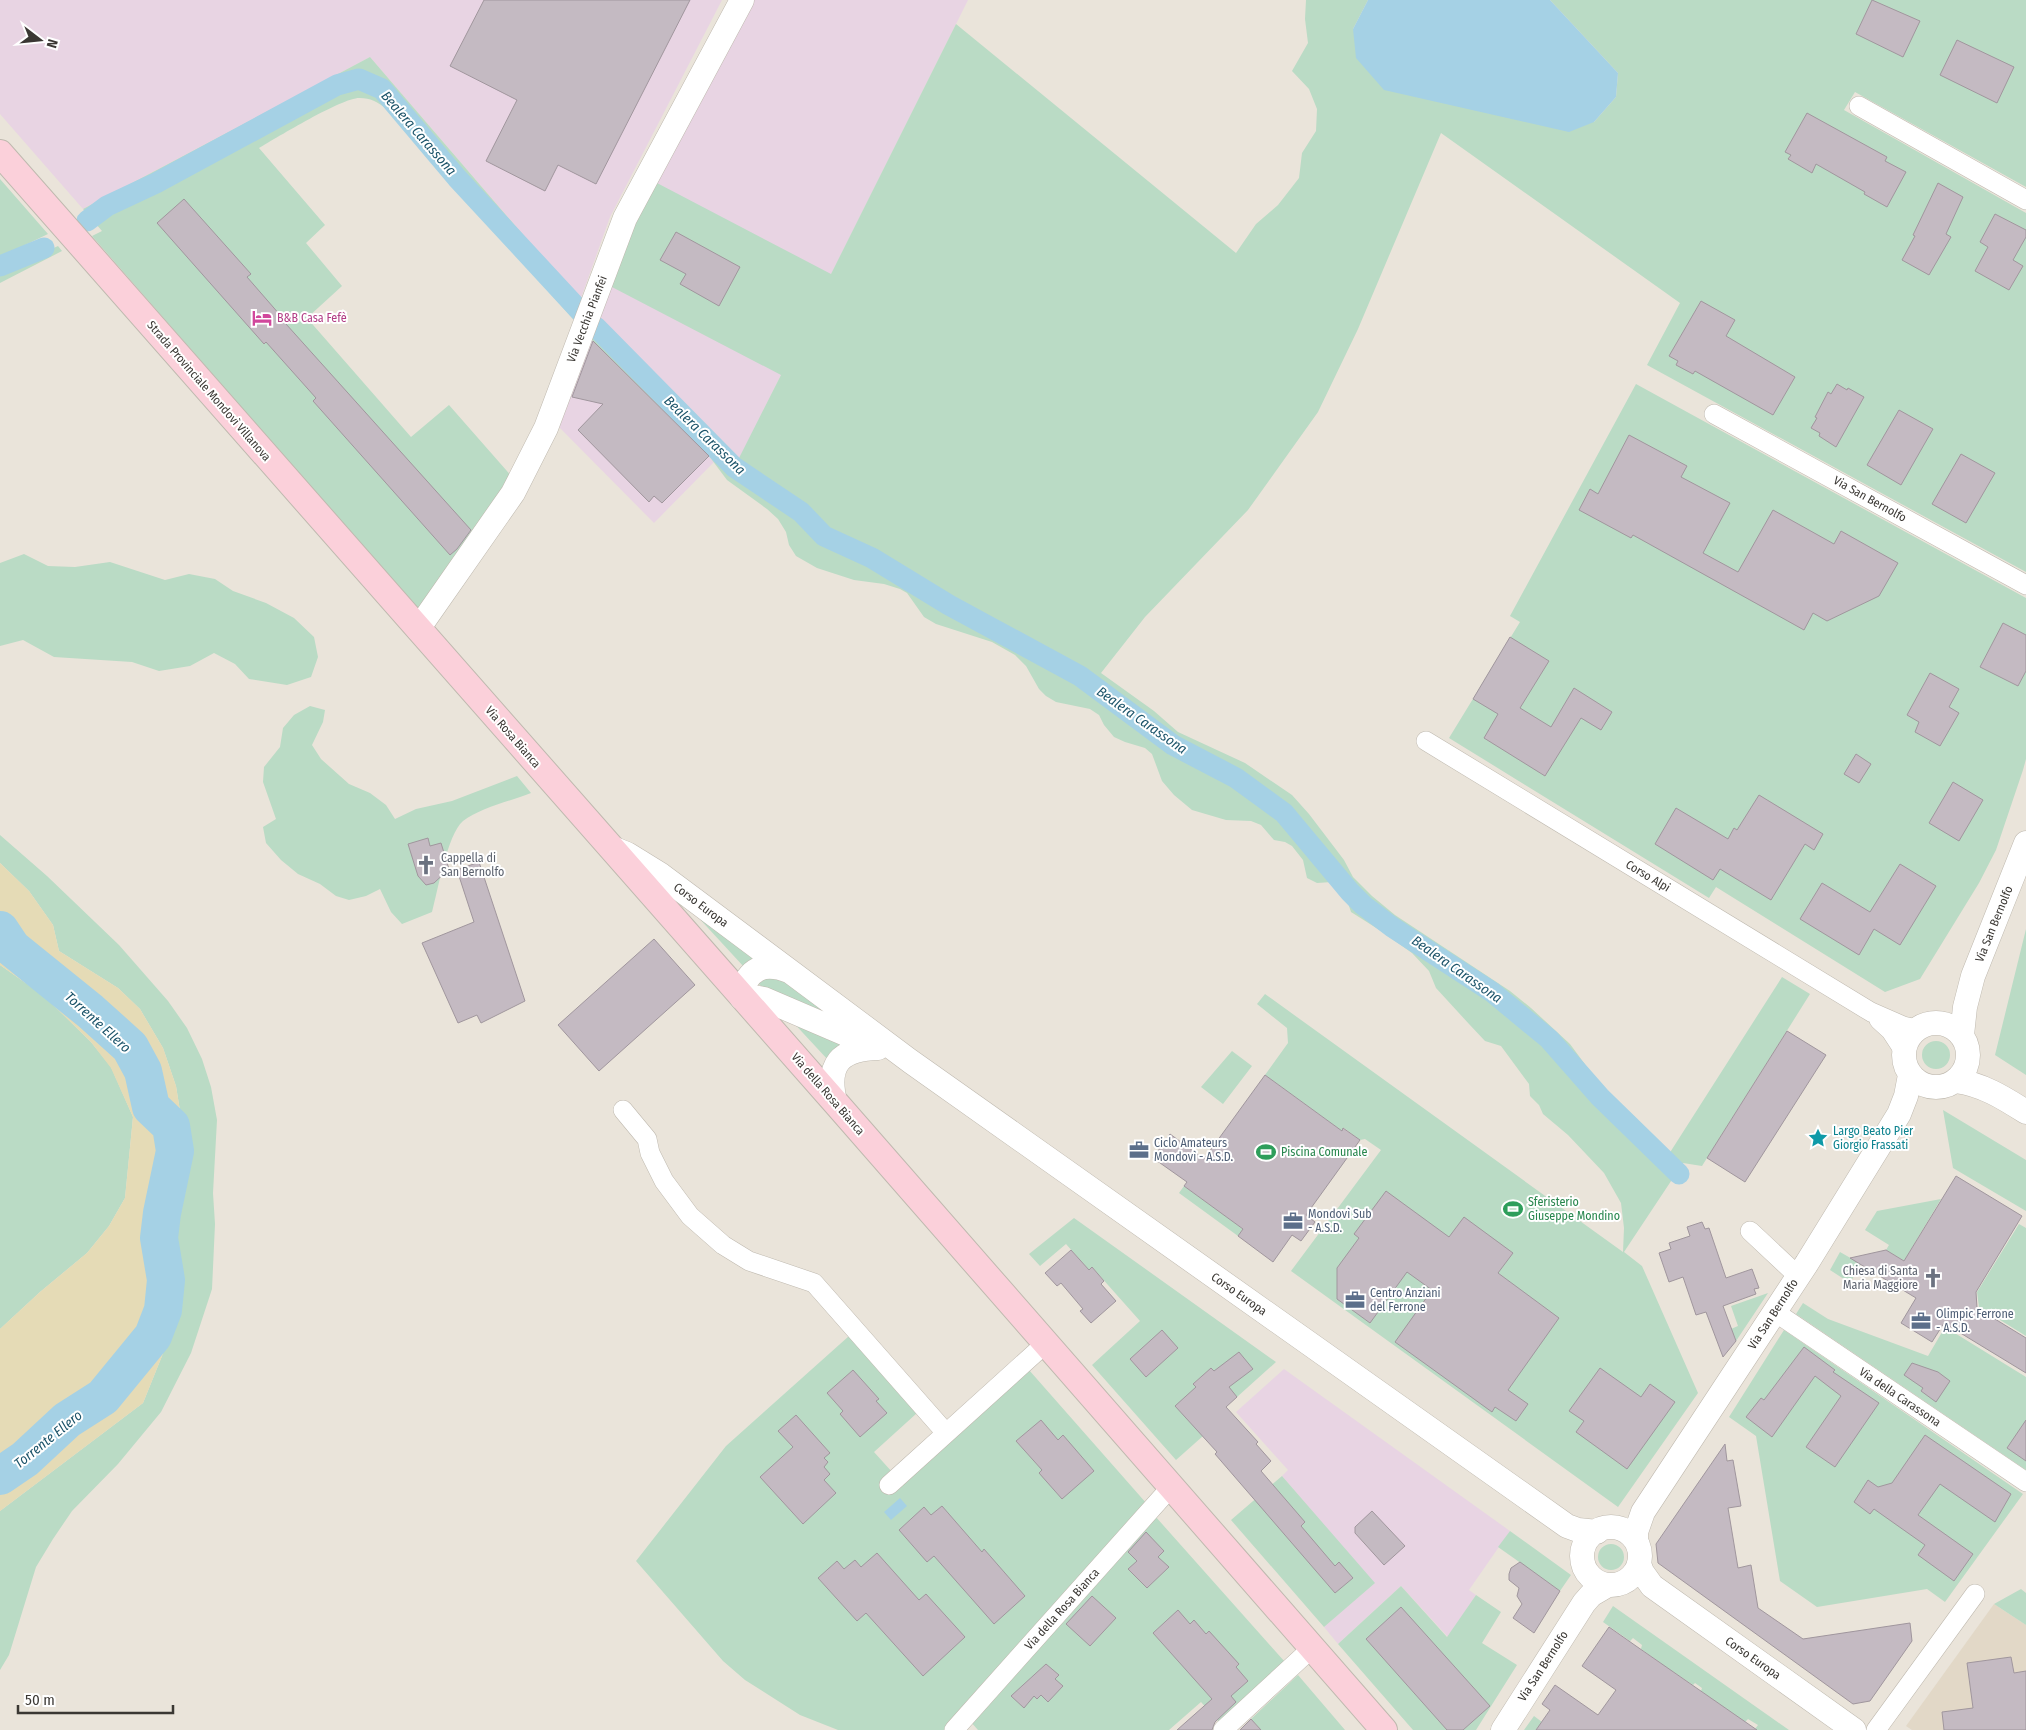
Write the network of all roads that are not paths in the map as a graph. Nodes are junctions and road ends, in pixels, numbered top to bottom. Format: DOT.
graph roads {
  1 [pos="742,0"];
  2 [pos="1859,106"];
  3 [pos="0,153"];
  4 [pos="2026,200"];
  5 [pos="1714,414"];
  6 [pos="2026,585"];
  7 [pos="418,629"];
  8 [pos="1426,742"];
  9 [pos="2026,844"];
  10 [pos="608,846"];
  11 [pos="789,971"];
  12 [pos="1973,976"];
  13 [pos="741,996"];
  14 [pos="1870,1012"];
  15 [pos="1940,1023"];
  16 [pos="1916,1029"];
  17 [pos="1962,1035"];
  18 [pos="878,1048"];
  19 [pos="1904,1051"];
  20 [pos="1968,1059"];
  21 [pos="910,1061"];
  22 [pos="1910,1075"];
  23 [pos="1956,1081"];
  24 [pos="1932,1088"];
  25 [pos="835,1102"];
  26 [pos="2017,1106"];
  27 [pos="623,1110"];
  28 [pos="1899,1114"];
  29 [pos="1750,1230"];
  30 [pos="1798,1276"];
  31 [pos="1775,1312"];
  32 [pos="1045,1344"];
  33 [pos="946,1433"];
  34 [pos="2026,1482"];
  35 [pos="889,1485"];
  36 [pos="1171,1487"];
  37 [pos="1643,1512"];
  38 [pos="1568,1526"];
  39 [pos="1607,1530"];
  40 [pos="1585,1562"];
  41 [pos="1627,1568"];
  42 [pos="1975,1594"];
  43 [pos="1584,1602"];
  44 [pos="1312,1648"];
  45 [pos="954,1730"];
  46 [pos="1223,1730"];
  47 [pos="1384,1730"];
  48 [pos="1503,1730"];
  49 [pos="1854,1730"];
  50 [pos="1876,1730"];
  1 -- 7 [label="street, Via Vecchia Pianfei"];
  2 -- 4 [label="street"];
  3 -- 7 [label="main road, Strada Provinciale Mondovì Villanova"];
  5 -- 6 [label="street, Via San Bernolfo"];
  7 -- 10 [label="main road, Via Rosa Bianca"];
  8 -- 14 [label="street, Corso Alpi"];
  9 -- 12 [label="street, Via San Bernolfo"];
  10 -- 11 [label="street, Corso Europa"];
  10 -- 13 [label="main road, Via della Rosa Bianca"];
  11 -- 13 [label="street, Corso Europa"];
  11 -- 21 [label="street, Corso Europa"];
  12 -- 15 [label="street, Via San Bernolfo"];
  12 -- 17 [label="street, Via San Bernolfo"];
  13 -- 18 [label="street, Corso Europa"];
  13 -- 25 [label="main road, Via della Rosa Bianca"];
  14 -- 16 [label="street, Corso Alpi"];
  14 -- 19 [label="street, Corso Alpi"];
  15 -- 16 [label="street"];
  15 -- 17 [label="street"];
  16 -- 19 [label="street"];
  17 -- 20 [label="street, Via San Bernolfo"];
  18 -- 21 [label="street, Corso Europa"];
  18 -- 25 [label="street"];
  19 -- 22 [label="street, Via San Bernolfo"];
  20 -- 23 [label="street"];
  20 -- 26 [label="street"];
  21 -- 38 [label="street, Corso Europa"];
  22 -- 24 [label="street"];
  22 -- 28 [label="street, Via San Bernolfo"];
  23 -- 24 [label="street, Via San Bernolfo"];
  23 -- 26 [label="street"];
  24 -- 28 [label="street, Via San Bernolfo"];
  25 -- 32 [label="main road, Via della Rosa Bianca"];
  27 -- 33 [label="street"];
  28 -- 30 [label="street, Via San Bernolfo"];
  29 -- 30 [label="street"];
  30 -- 31 [label="street, Via San Bernolfo"];
  31 -- 34 [label="street, Via della Carassona"];
  31 -- 37 [label="street, Via San Bernolfo"];
  32 -- 33 [label="street"];
  32 -- 36 [label="main road, Via della Rosa Bianca"];
  33 -- 35 [label="street"];
  36 -- 44 [label="main road, Via della Rosa Bianca"];
  36 -- 45 [label="street, Via della Rosa Bianca"];
  37 -- 39 [label="street, Via San Bernolfo"];
  37 -- 41 [label="street, Via San Bernolfo"];
  38 -- 39 [label="street, Corso Europa"];
  38 -- 40 [label="street, Corso Europa"];
  39 -- 40 [label="street"];
  39 -- 41 [label="street, Corso Europa"];
  40 -- 41 [label="street, Corso Europa"];
  40 -- 43 [label="street, Via San Bernolfo"];
  41 -- 43 [label="street, Via San Bernolfo"];
  41 -- 49 [label="street, Corso Europa"];
  42 -- 50 [label="street"];
  43 -- 48 [label="street, Via San Bernolfo"];
  44 -- 46 [label="street"];
  44 -- 47 [label="main road, Via della Rosa Bianca"];
}
